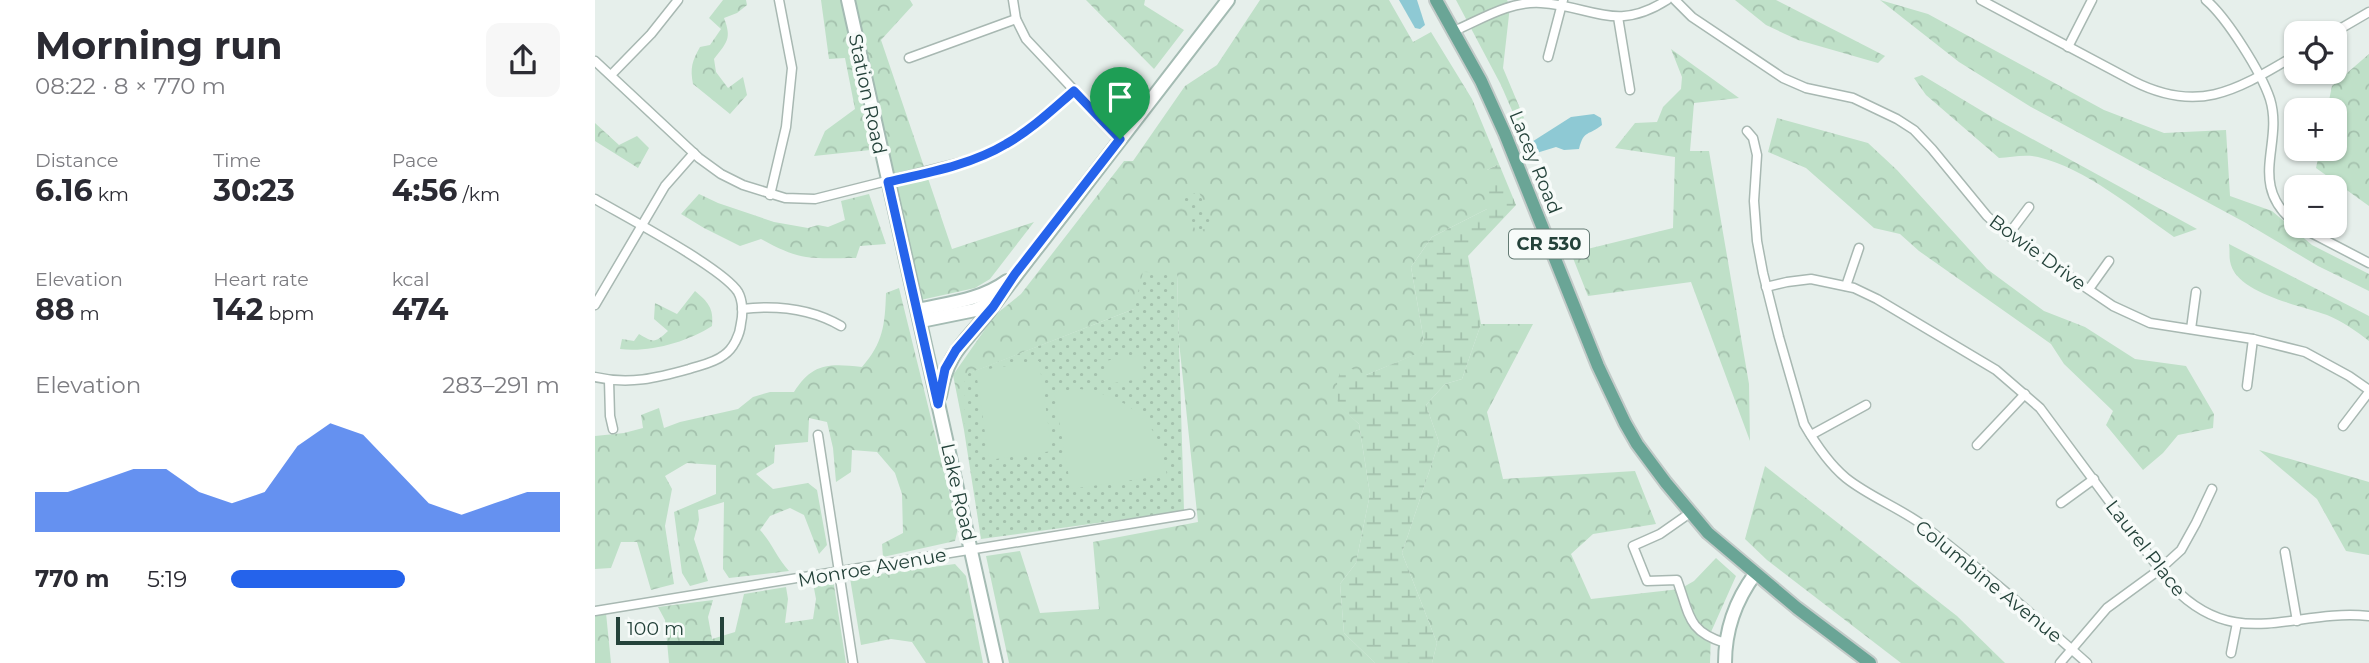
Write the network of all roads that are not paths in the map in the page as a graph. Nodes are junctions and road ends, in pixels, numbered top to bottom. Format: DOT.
graph roads {
  1 [pos="678,0"];
  2 [pos="779,0"];
  3 [pos="848,0"];
  4 [pos="1013,0"];
  5 [pos="1228,0"];
  6 [pos="1436,0"];
  7 [pos="1667,0"];
  8 [pos="1675,0"];
  9 [pos="1981,0"];
  10 [pos="2092,0"];
  11 [pos="2206,0"];
  12 [pos="1562,3"];
  13 [pos="2369,12"];
  14 [pos="1618,17"];
  15 [pos="1016,19"];
  16 [pos="2347,25"];
  17 [pos="1454,31"];
  18 [pos="2068,47"];
  19 [pos="1548,57"];
  20 [pos="909,58"];
  21 [pos="595,61"];
  22 [pos="2284,62"];
  23 [pos="611,75"];
  24 [pos="2259,77"];
  25 [pos="1630,90"];
  26 [pos="1074,91"];
  27 [pos="1747,131"];
  28 [pos="1120,139"];
  29 [pos="694,152"];
  30 [pos="888,182"];
  31 [pos="770,195"];
  32 [pos="595,199"];
  33 [pos="2029,207"];
  34 [pos="2284,210"];
  35 [pos="641,226"];
  36 [pos="2008,234"];
  37 [pos="2322,238"];
  38 [pos="1859,247"];
  39 [pos="2109,261"];
  40 [pos="2369,263"];
  41 [pos="1015,274"];
  42 [pos="1846,286"];
  43 [pos="1766,287"];
  44 [pos="2089,289"];
  45 [pos="2196,292"];
  46 [pos="998,299"];
  47 [pos="595,305"];
  48 [pos="742,309"];
  49 [pos="919,315"];
  50 [pos="841,326"];
  51 [pos="2191,330"];
  52 [pos="2253,339"];
  53 [pos="595,377"];
  54 [pos="609,380"];
  55 [pos="2247,386"];
  56 [pos="2369,391"];
  57 [pos="2025,394"];
  58 [pos="938,404"];
  59 [pos="1866,405"];
  60 [pos="2343,426"];
  61 [pos="613,429"];
  62 [pos="818,435"];
  63 [pos="1811,435"];
  64 [pos="1977,445"];
  65 [pos="2094,479"];
  66 [pos="2212,489"];
  67 [pos="2061,503"];
  68 [pos="1690,513"];
  69 [pos="1190,514"];
  70 [pos="972,549"];
  71 [pos="2285,552"];
  72 [pos="2159,570"];
  73 [pos="839,573"];
  74 [pos="1755,573"];
  75 [pos="595,611"];
  76 [pos="2369,616"];
  77 [pos="2297,621"];
  78 [pos="2237,624"];
  79 [pos="1725,643"];
  80 [pos="2071,649"];
  81 [pos="2231,653"];
  82 [pos="853,663"];
  83 [pos="996,663"];
  84 [pos="1725,663"];
  85 [pos="1870,663"];
  86 [pos="2060,663"];
  87 [pos="2087,663"];
  1 -- 23 [label="street"];
  2 -- 31 [label="street"];
  3 -- 30 [label="street, Station Road"];
  4 -- 15 [label="street"];
  5 -- 28 [label="street"];
  6 -- 17 [label="main road, Lacey Road / CR 530"];
  7 -- 14 [label="street"];
  8 -- 36 [label="street, Bowie Drive"];
  9 -- 18 [label="street"];
  10 -- 18 [label="street"];
  11 -- 24 [label="street"];
  12 -- 14 [label="street"];
  12 -- 17 [label="street"];
  12 -- 19 [label="street"];
  13 -- 16 [label="street"];
  14 -- 25 [label="street"];
  15 -- 20 [label="street"];
  15 -- 26 [label="street"];
  17 -- 68 [label="main road, Lacey Road / CR 530"];
  18 -- 24 [label="street"];
  21 -- 23 [label="street"];
  22 -- 24 [label="street"];
  23 -- 29 [label="street"];
  24 -- 34 [label="street"];
  26 -- 28 [label="street"];
  26 -- 30 [label="street"];
  27 -- 43 [label="street, Columbine Avenue"];
  28 -- 41 [label="street"];
  29 -- 31 [label="street"];
  29 -- 35 [label="street"];
  30 -- 31 [label="street"];
  30 -- 49 [label="street, Station Road"];
  32 -- 35 [label="street"];
  33 -- 36 [label="street"];
  35 -- 47 [label="street"];
  35 -- 48 [label="street"];
  36 -- 44 [label="street, Bowie Drive"];
  37 -- 40 [label="street"];
  38 -- 42 [label="street"];
  39 -- 44 [label="street"];
  41 -- 46 [label="street"];
  41 -- 49 [label="street"];
  42 -- 43 [label="street, Laurel Place"];
  42 -- 57 [label="street, Laurel Place"];
  43 -- 63 [label="street, Columbine Avenue"];
  44 -- 51 [label="street, Bowie Drive"];
  45 -- 51 [label="street"];
  46 -- 49 [label="street"];
  46 -- 58 [label="street"];
  48 -- 50 [label="street"];
  48 -- 54 [label="street"];
  49 -- 58 [label="street, Lake Road"];
  51 -- 52 [label="street, Bowie Drive"];
  52 -- 55 [label="street"];
  52 -- 56 [label="street, Bowie Drive"];
  53 -- 54 [label="street"];
  54 -- 61 [label="street"];
  56 -- 60 [label="street"];
  57 -- 64 [label="street"];
  57 -- 65 [label="street, Laurel Place"];
  58 -- 70 [label="street, Lake Road"];
  59 -- 63 [label="street"];
  62 -- 73 [label="street"];
  63 -- 80 [label="street, Columbine Avenue"];
  65 -- 67 [label="street, Laurel Place"];
  65 -- 72 [label="street, Laurel Place"];
  66 -- 72 [label="street"];
  68 -- 74 [label="main road, CR 530"];
  68 -- 79 [label="street"];
  69 -- 70 [label="street, Monroe Avenue"];
  70 -- 73 [label="street, Monroe Avenue"];
  70 -- 83 [label="street, Lake Road"];
  71 -- 77 [label="street"];
  72 -- 78 [label="street, Laurel Place"];
  72 -- 80 [label="street"];
  73 -- 75 [label="street, Monroe Avenue"];
  73 -- 82 [label="street"];
  74 -- 79 [label="street"];
  74 -- 85 [label="main road, CR 530"];
  76 -- 77 [label="street, Laurel Place"];
  77 -- 78 [label="street, Laurel Place"];
  78 -- 81 [label="street"];
  79 -- 84 [label="street"];
  80 -- 86 [label="street"];
  80 -- 87 [label="street, Columbine Avenue"];
}
